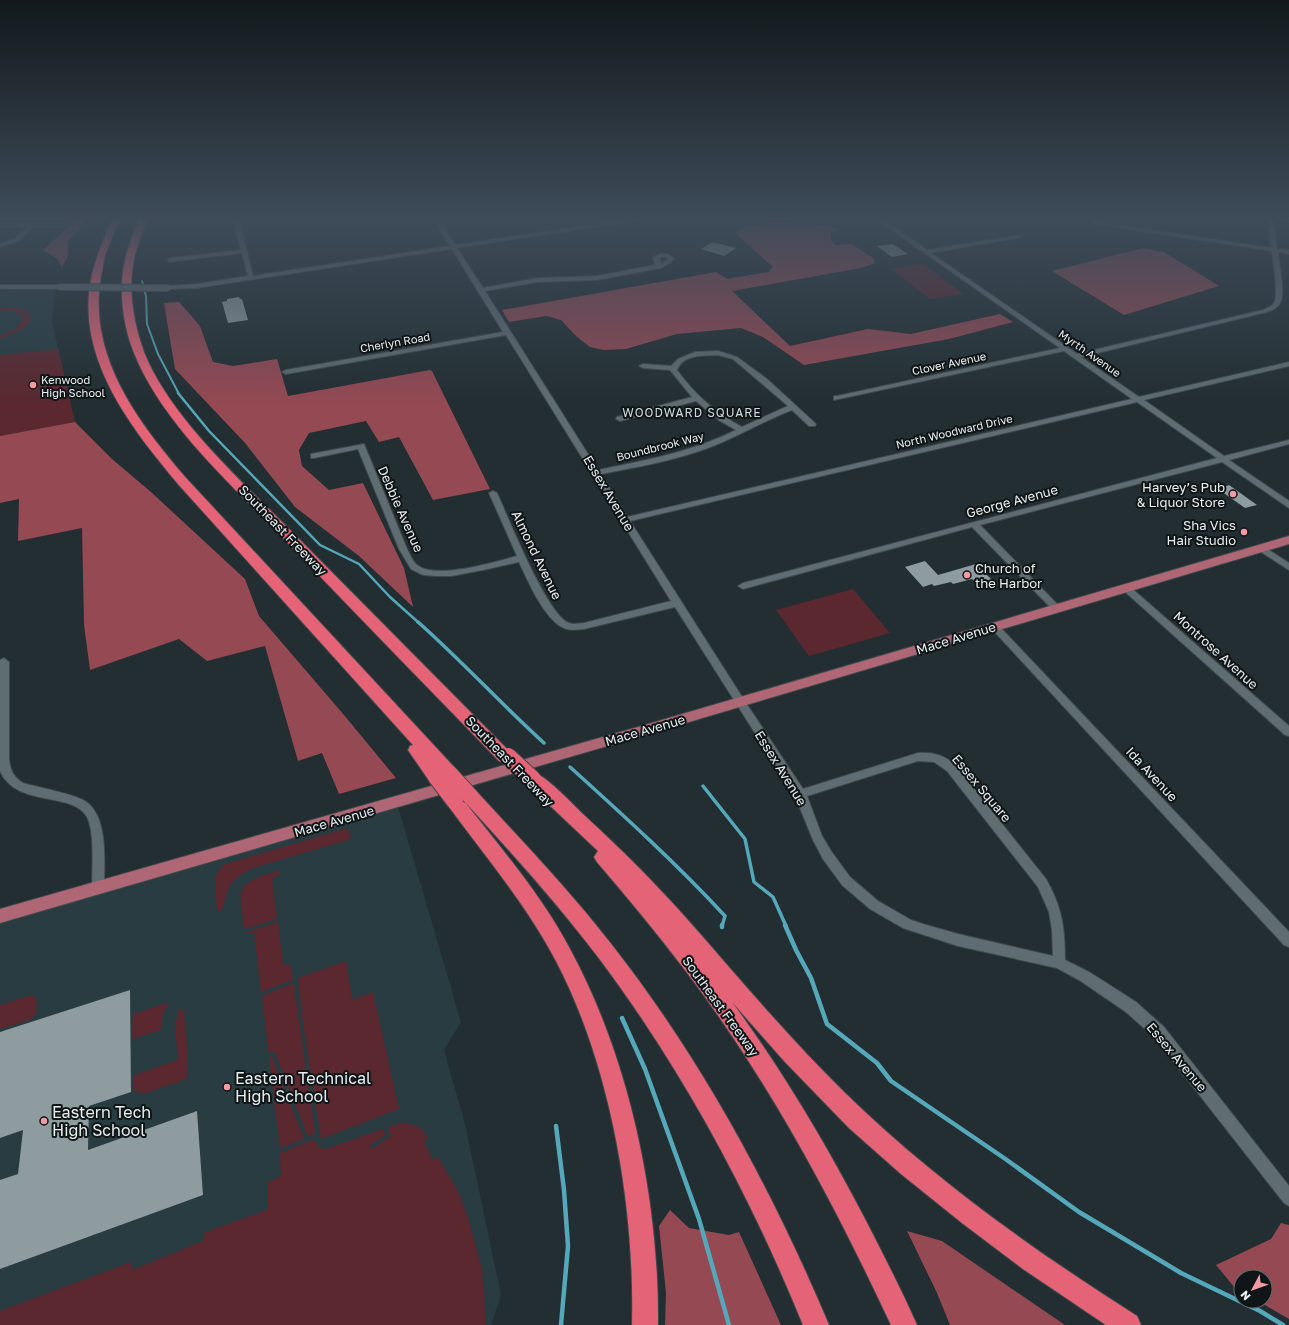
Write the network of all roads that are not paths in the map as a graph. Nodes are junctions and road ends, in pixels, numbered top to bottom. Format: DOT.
graph roads {
  1 [pos="94,281"];
  2 [pos="95,281"];
  3 [pos="127,281"];
  4 [pos="127,281"];
  5 [pos="232,281"];
  6 [pos="476,281"];
  7 [pos="533,281"];
  8 [pos="967,281"];
  9 [pos="1277,281"];
  10 [pos="126,285"];
  11 [pos="0,286"];
  12 [pos="94,286"];
  13 [pos="482,290"];
  14 [pos="508,333"];
  15 [pos="1065,349"];
  16 [pos="1076,356"];
  17 [pos="1289,364"];
  18 [pos="642,366"];
  19 [pos="674,368"];
  20 [pos="286,372"];
  21 [pos="698,398"];
  22 [pos="838,398"];
  23 [pos="1138,399"];
  24 [pos="793,407"];
  25 [pos="620,418"];
  26 [pos="812,424"];
  27 [pos="742,430"];
  28 [pos="1289,442"];
  29 [pos="314,456"];
  30 [pos="1224,459"];
  31 [pos="596,473"];
  32 [pos="493,493"];
  33 [pos="1289,504"];
  34 [pos="624,520"];
  35 [pos="975,525"];
  36 [pos="1289,540"];
  37 [pos="1261,548"];
  38 [pos="522,558"];
  39 [pos="1289,567"];
  40 [pos="743,586"];
  41 [pos="1126,588"];
  42 [pos="677,603"];
  43 [pos="1056,608"];
  44 [pos="995,627"];
  45 [pos="4,662"];
  46 [pos="740,703"];
  47 [pos="1289,732"];
  48 [pos="530,780"];
  49 [pos="800,794"];
  50 [pos="463,799"];
  51 [pos="98,888"];
  52 [pos="0,916"];
  53 [pos="1289,941"];
  54 [pos="1059,963"];
  55 [pos="1289,1198"];
  56 [pos="645,1325"];
  57 [pos="816,1325"];
  58 [pos="904,1325"];
  59 [pos="1128,1325"];
  1 -- 12 [label="highway"];
  2 -- 12 [label="highway"];
  3 -- 10 [label="highway, Southeast Freeway"];
  4 -- 10 [label="highway"];
  5 -- 11 [label="street, bridge"];
  6 -- 13 [label="street, Essex Avenue"];
  7 -- 13 [label="street"];
  8 -- 15 [label="street, Myrth Avenue"];
  9 -- 16 [label="street"];
  10 -- 48 [label="highway, Southeast Freeway, bridge"];
  12 -- 50 [label="highway, bridge"];
  13 -- 14 [label="street, Essex Avenue"];
  14 -- 20 [label="street, Cherlyn Road"];
  14 -- 31 [label="street, Essex Avenue"];
  15 -- 16 [label="street, Myrth Avenue"];
  15 -- 22 [label="street, Clover Avenue"];
  16 -- 23 [label="street, Myrth Avenue"];
  17 -- 23 [label="street, North Woodward Drive"];
  18 -- 19 [label="street"];
  19 -- 21 [label="street"];
  19 -- 24 [label="street"];
  21 -- 25 [label="street"];
  21 -- 27 [label="street"];
  23 -- 30 [label="street, Myrth Avenue"];
  23 -- 34 [label="street, North Woodward Drive"];
  24 -- 26 [label="street"];
  24 -- 27 [label="street, Boundbrook Way"];
  27 -- 31 [label="street, Boundbrook Way"];
  28 -- 30 [label="street, George Avenue"];
  29 -- 38 [label="street, Debbie Avenue"];
  30 -- 33 [label="street, Myrth Avenue"];
  30 -- 35 [label="street, George Avenue"];
  31 -- 34 [label="street, Essex Avenue"];
  32 -- 38 [label="street, Almond Avenue"];
  34 -- 42 [label="street, Essex Avenue"];
  35 -- 40 [label="street, George Avenue"];
  35 -- 43 [label="street"];
  36 -- 37 [label="main road, Mace Avenue"];
  37 -- 39 [label="street"];
  37 -- 41 [label="main road, Mace Avenue"];
  38 -- 42 [label="street, Almond Avenue"];
  41 -- 43 [label="main road, Mace Avenue"];
  41 -- 47 [label="street, Montrose Avenue"];
  42 -- 46 [label="street, Essex Avenue"];
  43 -- 44 [label="main road, Mace Avenue"];
  44 -- 46 [label="main road, Mace Avenue"];
  44 -- 53 [label="street, Ida Avenue"];
  45 -- 51 [label="street"];
  46 -- 49 [label="street, Essex Avenue"];
  46 -- 51 [label="main road, Mace Avenue"];
  48 -- 58 [label="highway, Southeast Freeway"];
  48 -- 59 [label="highway"];
  49 -- 54 [label="street, Essex Avenue"];
  49 -- 54 [label="street, Essex Square"];
  50 -- 56 [label="highway"];
  50 -- 57 [label="highway"];
  51 -- 52 [label="main road, Mace Avenue"];
  54 -- 55 [label="street, Essex Avenue"];
}
